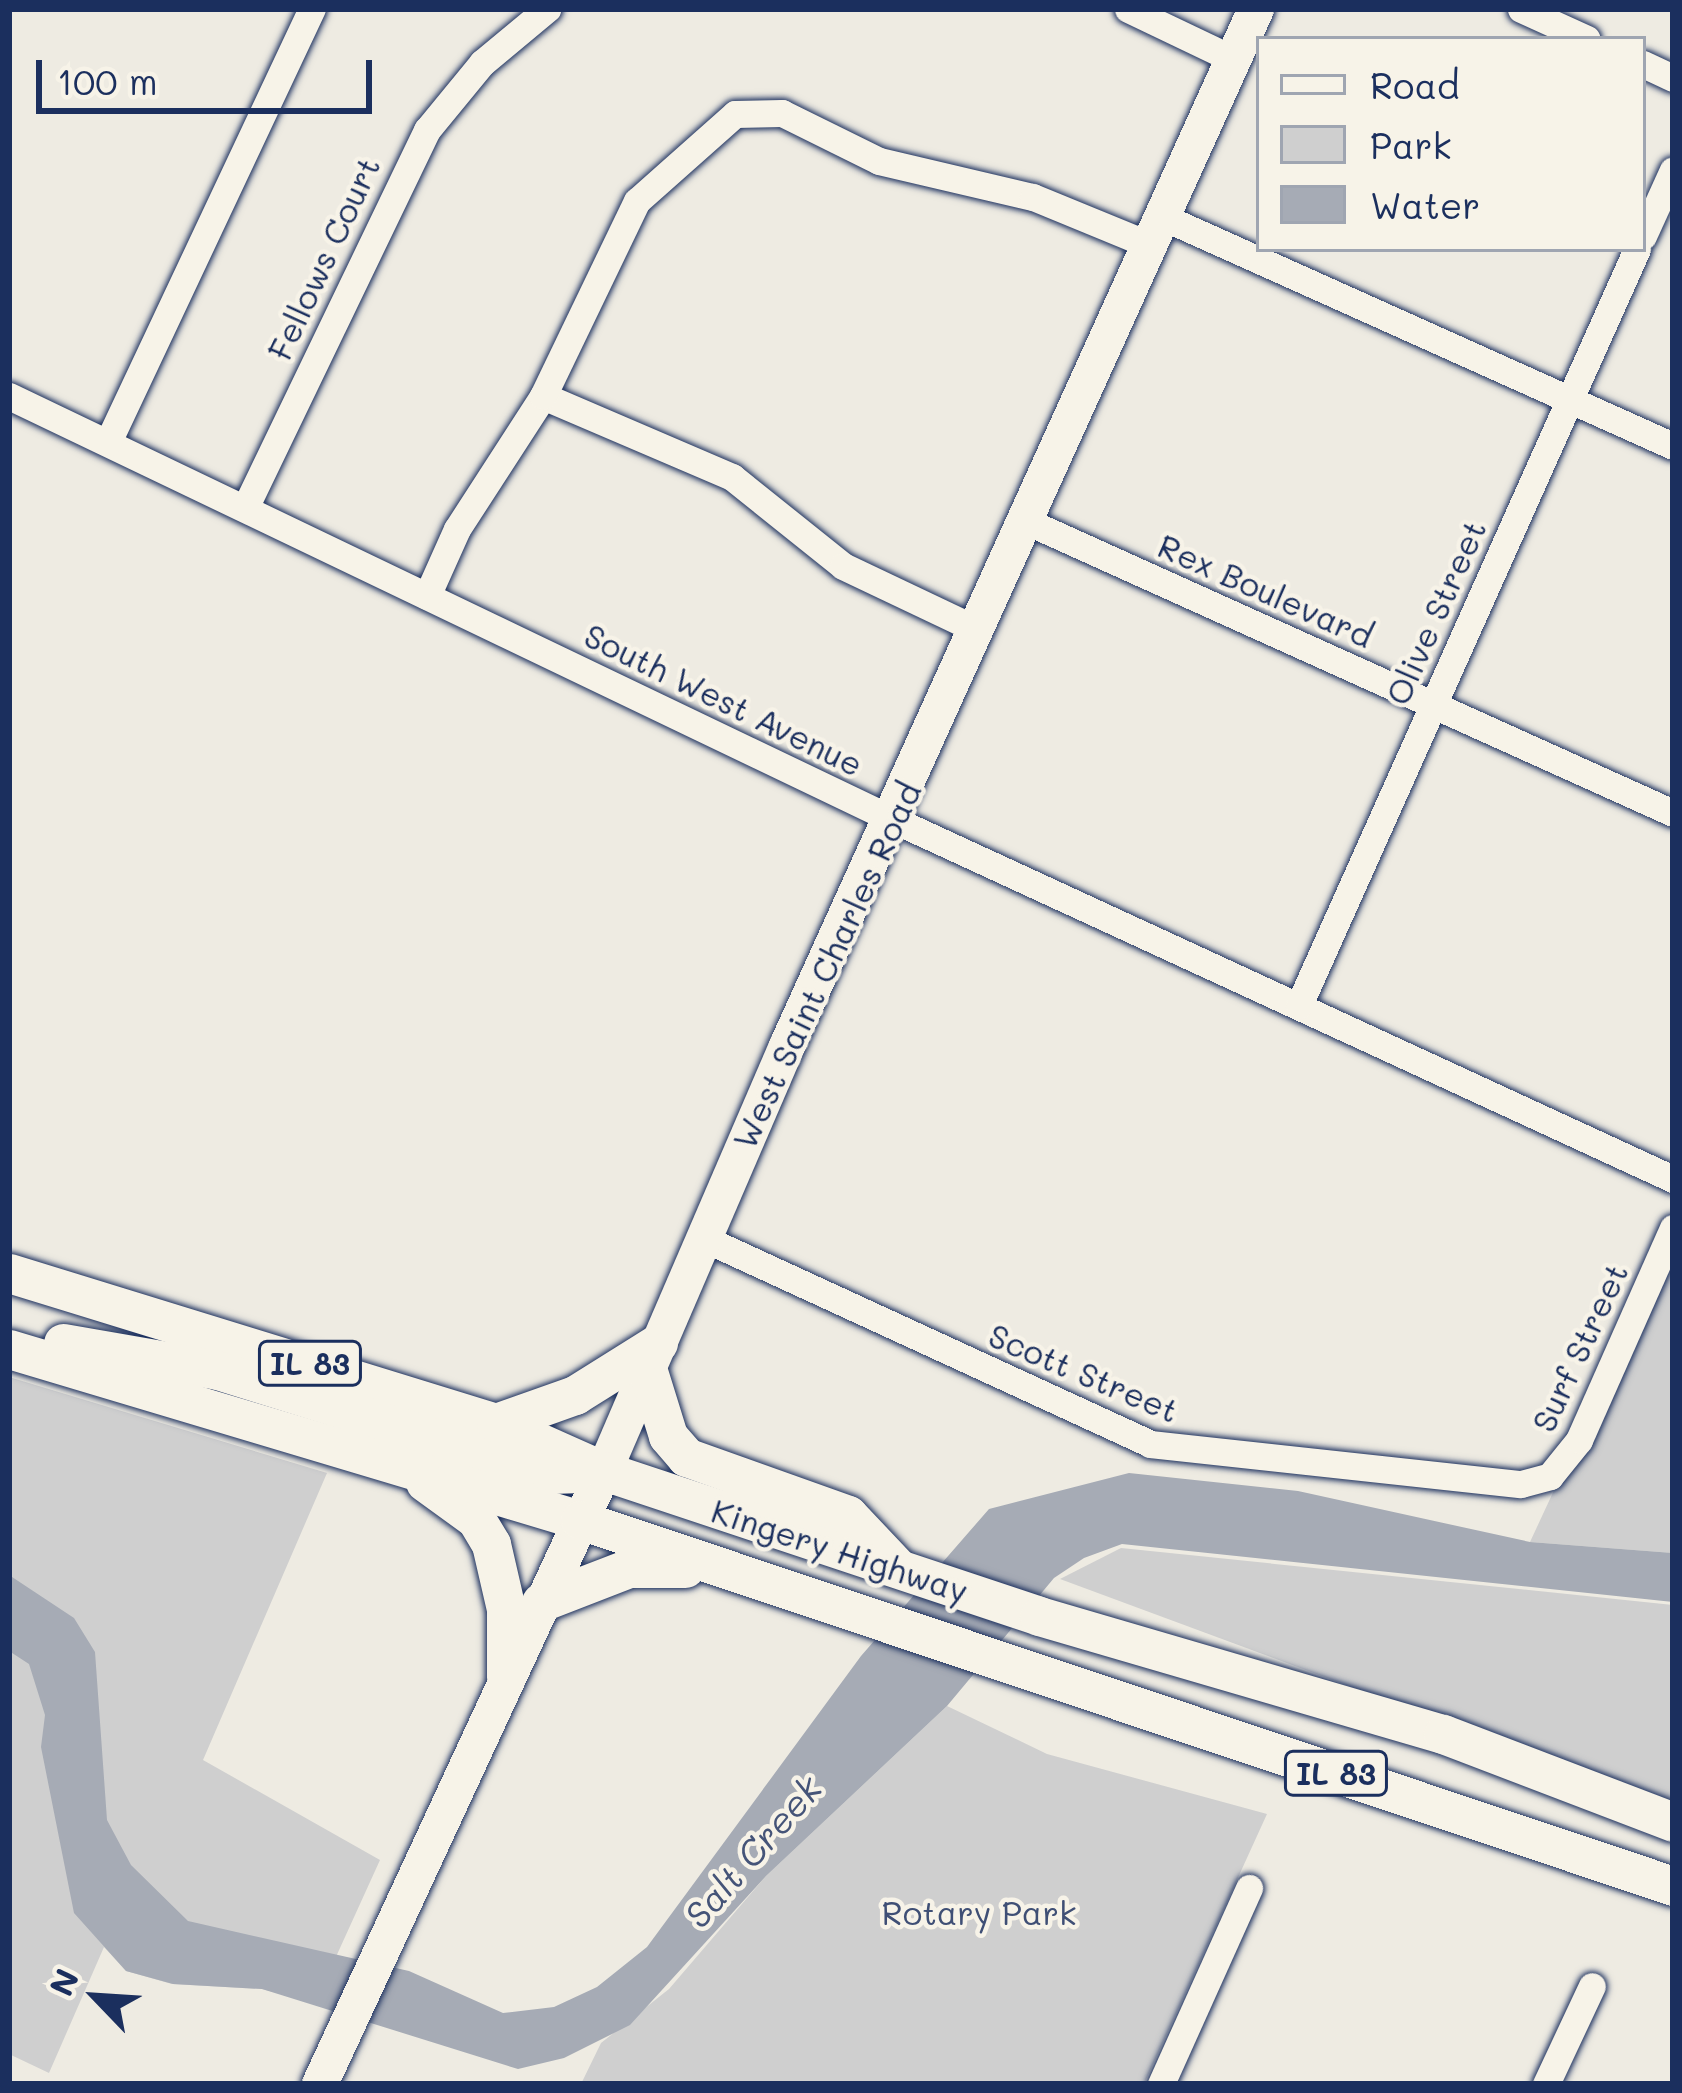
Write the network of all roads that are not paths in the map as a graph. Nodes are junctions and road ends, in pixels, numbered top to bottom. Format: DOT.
graph roads {
  1 [pos="312,9"];
  2 [pos="547,9"];
  3 [pos="1127,9"];
  4 [pos="1256,9"];
  5 [pos="1521,9"];
  6 [pos="1580,36"];
  7 [pos="1234,59"];
  8 [pos="1673,170"];
  9 [pos="1646,229"];
  10 [pos="1156,231"];
  11 [pos="1636,252"];
  12 [pos="9,396"];
  13 [pos="543,396"];
  14 [pos="1570,400"];
  15 [pos="108,442"];
  16 [pos="1673,446"];
  17 [pos="245,508"];
  18 [pos="1026,521"];
  19 [pos="427,596"];
  20 [pos="978,630"];
  21 [pos="1433,705"];
  22 [pos="1673,813"];
  23 [pos="892,819"];
  24 [pos="1299,1005"];
  25 [pos="1673,1179"];
  26 [pos="1673,1228"];
  27 [pos="703,1238"];
  28 [pos="9,1273"];
  29 [pos="9,1339"];
  30 [pos="9,1349"];
  31 [pos="652,1355"];
  32 [pos="496,1423"];
  33 [pos="402,1464"];
  34 [pos="604,1471"];
  35 [pos="1534,1482"];
  36 [pos="580,1520"];
  37 [pos="718,1569"];
  38 [pos="908,1572"];
  39 [pos="541,1602"];
  40 [pos="506,1677"];
  41 [pos="1673,1822"];
  42 [pos="1673,1886"];
  43 [pos="1249,1888"];
  44 [pos="1592,1986"];
  45 [pos="320,2084"];
  46 [pos="1161,2084"];
  47 [pos="1546,2084"];
  1 -- 15 [label="street"];
  2 -- 17 [label="street, Fellows Court"];
  3 -- 7 [label="street"];
  4 -- 7 [label="main road, West Saint Charles Road"];
  5 -- 6 [label="street"];
  7 -- 10 [label="main road, West Saint Charles Road"];
  8 -- 9 [label="street"];
  10 -- 13 [label="street"];
  10 -- 14 [label="street"];
  10 -- 18 [label="main road, West Saint Charles Road"];
  11 -- 14 [label="street, Olive Street"];
  12 -- 15 [label="street, South West Avenue"];
  13 -- 19 [label="street"];
  13 -- 20 [label="street"];
  14 -- 16 [label="street"];
  14 -- 21 [label="street, Olive Street"];
  15 -- 17 [label="street, South West Avenue"];
  17 -- 19 [label="street, South West Avenue"];
  18 -- 20 [label="main road, West Saint Charles Road"];
  18 -- 21 [label="street, Rex Boulevard"];
  19 -- 23 [label="street, South West Avenue"];
  20 -- 23 [label="main road, West Saint Charles Road"];
  21 -- 22 [label="street, Rex Boulevard"];
  21 -- 24 [label="street, Olive Street"];
  23 -- 24 [label="street, South West Avenue"];
  23 -- 27 [label="main road, West Saint Charles Road"];
  24 -- 25 [label="street, South West Avenue"];
  26 -- 35 [label="street, Surf Street"];
  27 -- 31 [label="main road, West Saint Charles Road"];
  27 -- 35 [label="street, Scott Street"];
  28 -- 32 [label="highway, Kingery Highway / IL 83"];
  29 -- 34 [label="highway"];
  30 -- 33 [label="highway, Kingery Highway / IL 83"];
  31 -- 32 [label="highway"];
  31 -- 34 [label="main road, West Saint Charles Road"];
  31 -- 38 [label="highway"];
  32 -- 34 [label="highway, Kingery Highway / IL 83"];
  33 -- 36 [label="highway, Kingery Highway / IL 83"];
  33 -- 40 [label="highway"];
  34 -- 36 [label="main road, West Saint Charles Road"];
  34 -- 38 [label="highway, Kingery Highway / IL 83"];
  36 -- 37 [label="highway, Kingery Highway / IL 83"];
  36 -- 39 [label="main road, West Saint Charles Road"];
  37 -- 39 [label="highway"];
  37 -- 42 [label="highway, Kingery Highway / IL 83"];
  38 -- 41 [label="highway, Kingery Highway / IL 83"];
  39 -- 40 [label="main road, West Saint Charles Road"];
  40 -- 45 [label="main road, West Saint Charles Road"];
  43 -- 46 [label="street"];
  44 -- 47 [label="street"];
}
